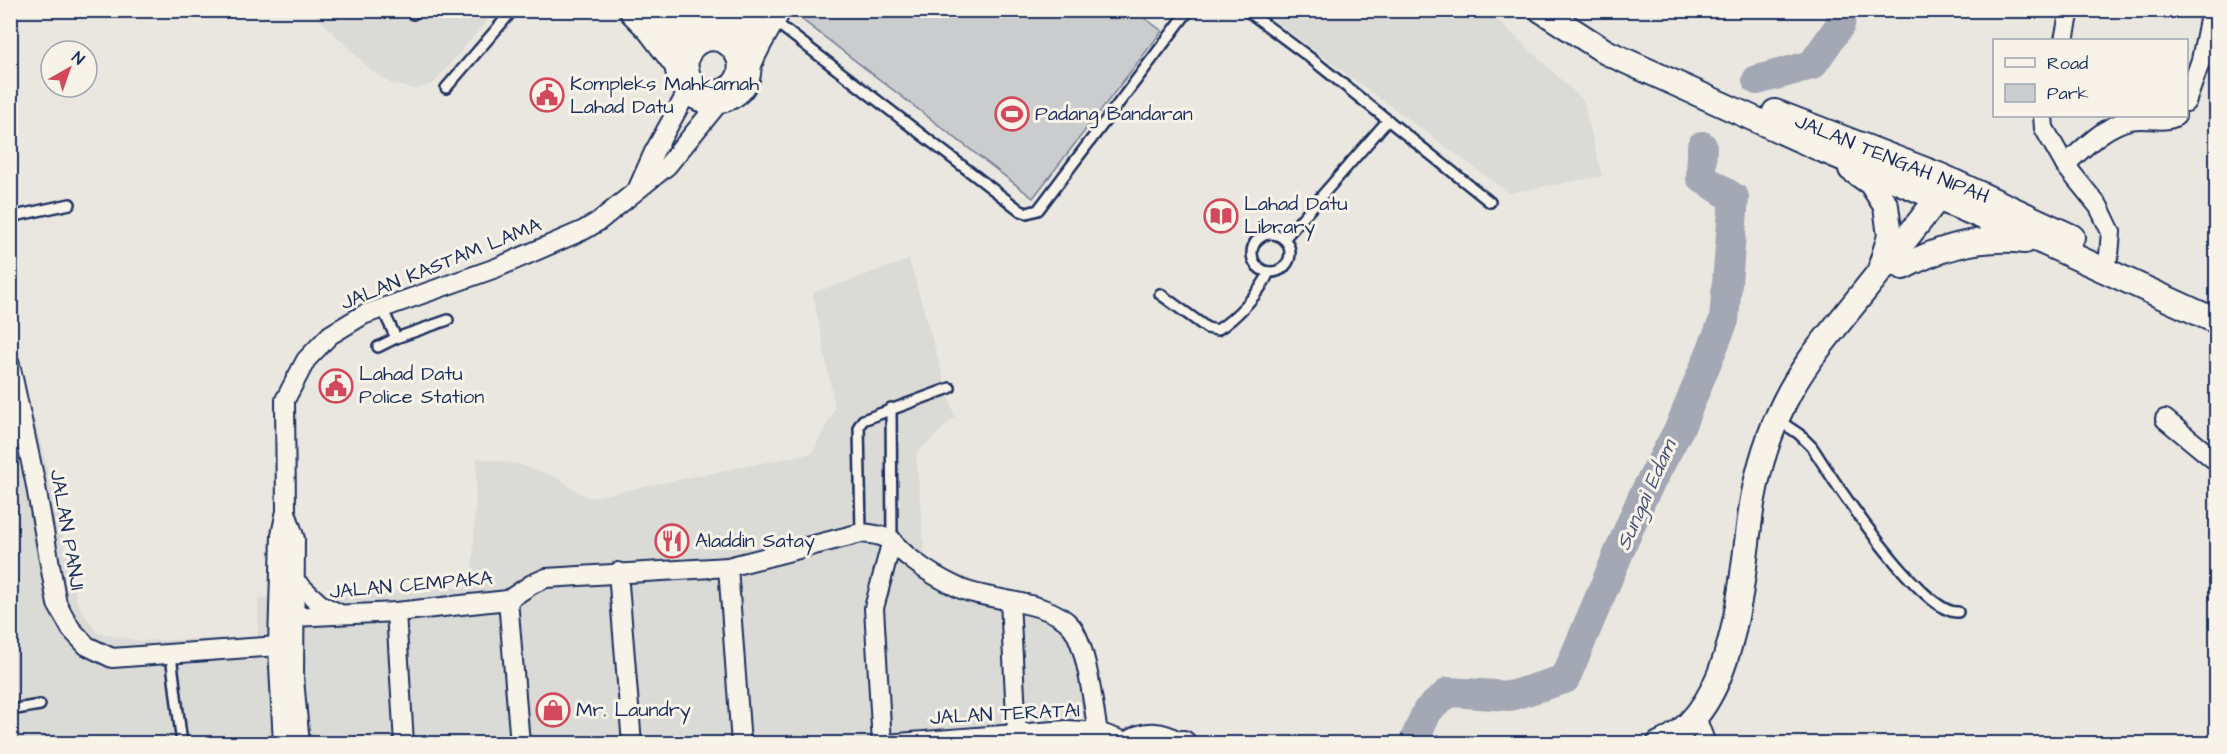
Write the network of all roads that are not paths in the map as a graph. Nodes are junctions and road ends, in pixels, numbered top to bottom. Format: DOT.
graph roads {
  1 [pos="513,10"];
  2 [pos="636,10"];
  3 [pos="669,10"];
  4 [pos="1189,10"];
  5 [pos="1246,10"];
  6 [pos="1541,10"];
  7 [pos="1569,10"];
  8 [pos="2070,10"];
  9 [pos="2211,10"];
  10 [pos="762,13"];
  11 [pos="705,23"];
  12 [pos="2064,39"];
  13 [pos="745,64"];
  14 [pos="686,76"];
  15 [pos="446,88"];
  16 [pos="725,95"];
  17 [pos="2188,99"];
  18 [pos="2043,117"];
  19 [pos="2174,117"];
  20 [pos="1388,120"];
  21 [pos="1823,150"];
  22 [pos="2065,165"];
  23 [pos="638,190"];
  24 [pos="1948,191"];
  25 [pos="1490,202"];
  26 [pos="70,204"];
  27 [pos="10,217"];
  28 [pos="1284,239"];
  29 [pos="2045,243"];
  30 [pos="2109,255"];
  31 [pos="1902,267"];
  32 [pos="1269,272"];
  33 [pos="1879,273"];
  34 [pos="1160,294"];
  35 [pos="2217,305"];
  36 [pos="382,308"];
  37 [pos="448,320"];
  38 [pos="2217,321"];
  39 [pos="396,338"];
  40 [pos="378,347"];
  41 [pos="10,364"];
  42 [pos="950,388"];
  43 [pos="891,408"];
  44 [pos="2165,419"];
  45 [pos="1783,423"];
  46 [pos="17,426"];
  47 [pos="2217,461"];
  48 [pos="286,511"];
  49 [pos="861,533"];
  50 [pos="892,540"];
  51 [pos="728,567"];
  52 [pos="618,572"];
  53 [pos="294,580"];
  54 [pos="508,600"];
  55 [pos="1010,601"];
  56 [pos="396,612"];
  57 [pos="1958,612"];
  58 [pos="342,614"];
  59 [pos="293,617"];
  60 [pos="278,646"];
  61 [pos="171,655"];
  62 [pos="40,705"];
  63 [pos="10,710"];
  64 [pos="1098,732"];
  65 [pos="1697,733"];
  66 [pos="1017,734"];
  67 [pos="1125,742"];
  68 [pos="1183,743"];
  69 [pos="182,744"];
  70 [pos="283,744"];
  71 [pos="300,744"];
  72 [pos="404,744"];
  73 [pos="520,744"];
  74 [pos="632,744"];
  75 [pos="741,744"];
  76 [pos="883,744"];
  77 [pos="1659,744"];
  1 -- 15 [label="lane"];
  2 -- 14 [label="highway"];
  3 -- 11 [label="highway"];
  4 -- 10 [label="lane"];
  5 -- 20 [label="lane"];
  6 -- 21 [label="main road, JALAN TENGAH NIPAH"];
  7 -- 24 [label="main road, JALAN TENGAH NIPAH"];
  8 -- 12 [label="street"];
  9 -- 17 [label="street"];
  10 -- 11 [label="highway"];
  10 -- 13 [label="highway"];
  11 -- 13 [label="highway"];
  11 -- 14 [label="highway"];
  13 -- 16 [label="highway"];
  14 -- 16 [label="highway"];
  14 -- 23 [label="street"];
  16 -- 23 [label="street, JALAN KASTAM LAMA"];
  18 -- 22 [label="street"];
  19 -- 22 [label="street"];
  20 -- 25 [label="lane"];
  20 -- 28 [label="lane"];
  21 -- 24 [label="main road, JALAN TENGAH NIPAH"];
  21 -- 33 [label="main road"];
  22 -- 30 [label="street"];
  23 -- 36 [label="street, JALAN KASTAM LAMA"];
  24 -- 29 [label="main road, JALAN TENGAH NIPAH"];
  24 -- 30 [label="main road, JALAN TENGAH NIPAH"];
  24 -- 31 [label="main road, JALAN TENGAH NIPAH"];
  24 -- 33 [label="main road, JALAN TENGAH NIPAH"];
  26 -- 27 [label="lane"];
  28 -- 32 [label="lane"];
  28 -- 32 [label="lane"];
  29 -- 31 [label="main road"];
  29 -- 38 [label="main road, JALAN TENGAH NIPAH"];
  30 -- 35 [label="main road, JALAN TENGAH NIPAH"];
  31 -- 45 [label="main road, JALAN TENGAH NIPAH"];
  32 -- 34 [label="lane"];
  33 -- 45 [label="main road, JALAN TENGAH NIPAH"];
  36 -- 39 [label="lane"];
  36 -- 48 [label="street, JALAN KASTAM LAMA"];
  37 -- 39 [label="lane"];
  39 -- 40 [label="lane"];
  41 -- 46 [label="street, JALAN PANJI"];
  42 -- 43 [label="lane"];
  43 -- 49 [label="lane"];
  43 -- 50 [label="lane"];
  44 -- 47 [label="street"];
  45 -- 57 [label="lane"];
  45 -- 65 [label="main road, JALAN TENGAH NIPAH"];
  46 -- 61 [label="street, JALAN PANJI"];
  48 -- 53 [label="street, JALAN KASTAM LAMA"];
  48 -- 60 [label="street, JALAN KASTAM LAMA"];
  49 -- 50 [label="street, JALAN CEMPAKA"];
  49 -- 51 [label="street, JALAN CEMPAKA"];
  50 -- 55 [label="street"];
  50 -- 76 [label="street"];
  51 -- 52 [label="street, JALAN CEMPAKA"];
  51 -- 75 [label="street"];
  52 -- 54 [label="street, JALAN CEMPAKA"];
  52 -- 74 [label="street"];
  53 -- 58 [label="street"];
  53 -- 59 [label="street, JALAN KASTAM LAMA"];
  54 -- 56 [label="street, JALAN CEMPAKA"];
  54 -- 73 [label="street"];
  55 -- 64 [label="street"];
  55 -- 66 [label="street"];
  56 -- 58 [label="street, JALAN CEMPAKA"];
  56 -- 72 [label="street"];
  58 -- 59 [label="street, JALAN CEMPAKA"];
  59 -- 71 [label="street, JALAN KASTAM LAMA"];
  60 -- 61 [label="street, JALAN PANJI"];
  60 -- 70 [label="street, JALAN KASTAM LAMA"];
  61 -- 69 [label="lane"];
  62 -- 63 [label="lane"];
  64 -- 66 [label="street, JALAN TERATAI"];
  64 -- 67 [label="street, JALAN TERATAI"];
  65 -- 77 [label="main road, JALAN TENGAH NIPAH"];
  66 -- 76 [label="street, JALAN TERATAI"];
  67 -- 68 [label="street"];
}
